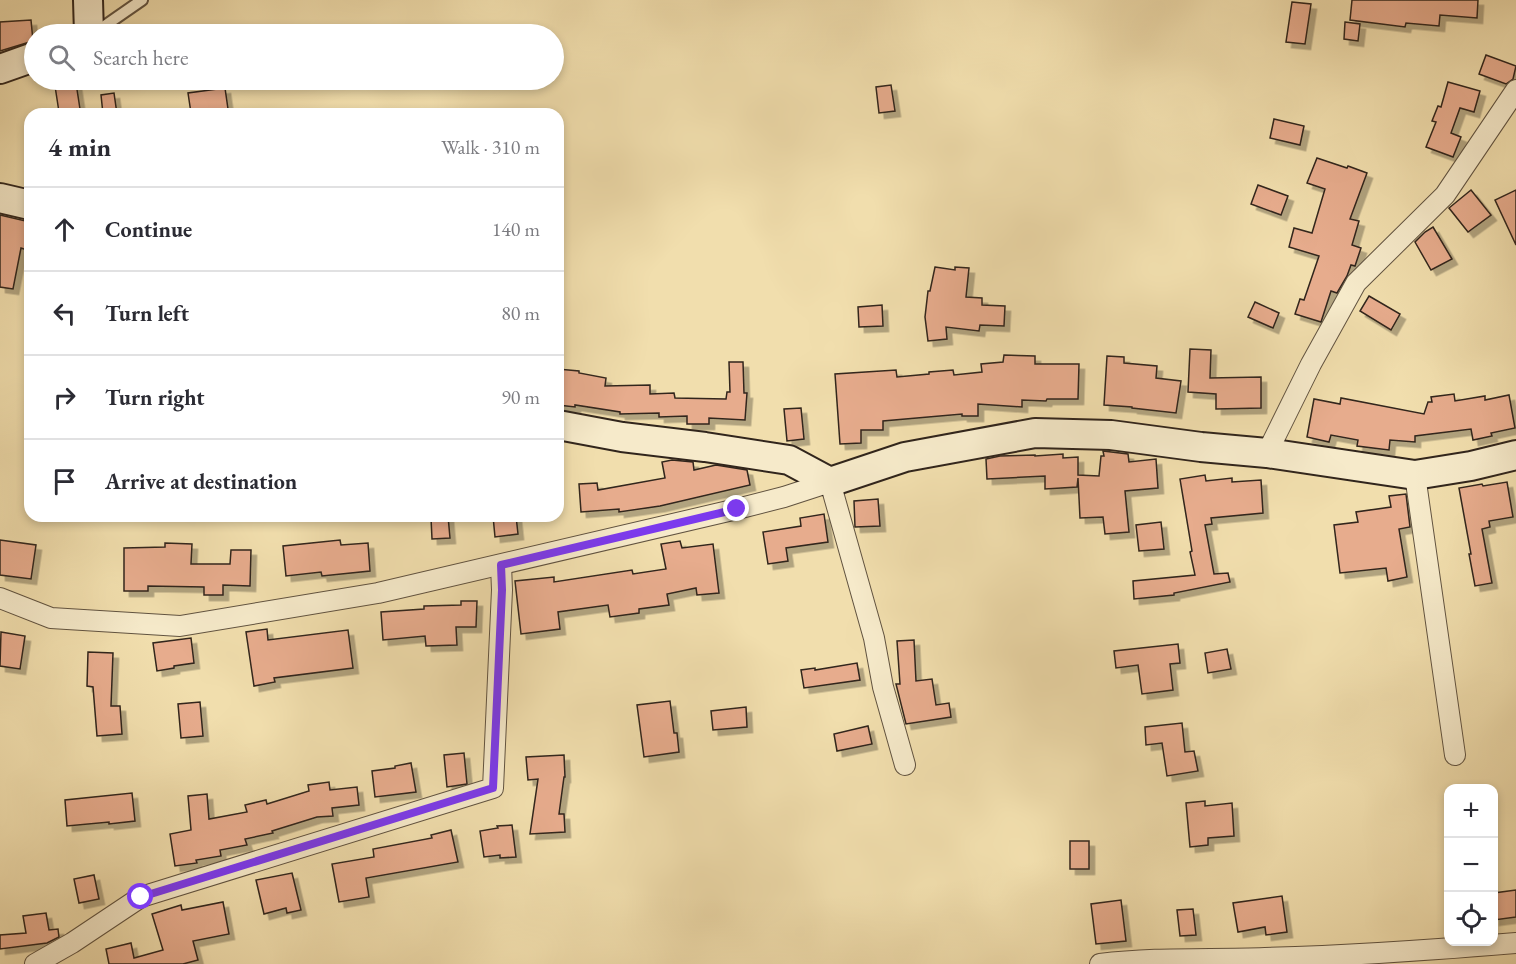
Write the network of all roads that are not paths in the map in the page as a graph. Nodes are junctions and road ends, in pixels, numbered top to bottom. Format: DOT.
graph roads {
  1 [pos="88,0"];
  2 [pos="142,0"];
  3 [pos="89,24"];
  4 [pos="107,24"];
  5 [pos="24,61"];
  6 [pos="0,69"];
  7 [pos="1516,90"];
  8 [pos="0,198"];
  9 [pos="24,204"];
  10 [pos="564,426"];
  11 [pos="1267,453"];
  12 [pos="1516,455"];
  13 [pos="1415,475"];
  14 [pos="830,482"];
  15 [pos="501,565"];
  16 [pos="0,598"];
  17 [pos="1455,755"];
  18 [pos="905,765"];
  19 [pos="1516,943"];
  20 [pos="35,964"];
  21 [pos="1100,964"];
  1 -- 3 [label="street"];
  2 -- 4 [label="lane"];
  5 -- 6 [label="street"];
  7 -- 11 [label="street"];
  8 -- 9 [label="street"];
  10 -- 14 [label="street"];
  11 -- 13 [label="street"];
  11 -- 14 [label="street"];
  12 -- 13 [label="street"];
  13 -- 17 [label="street"];
  14 -- 15 [label="street"];
  14 -- 18 [label="street"];
  15 -- 16 [label="street"];
  15 -- 20 [label="street"];
  19 -- 21 [label="street"];
}
